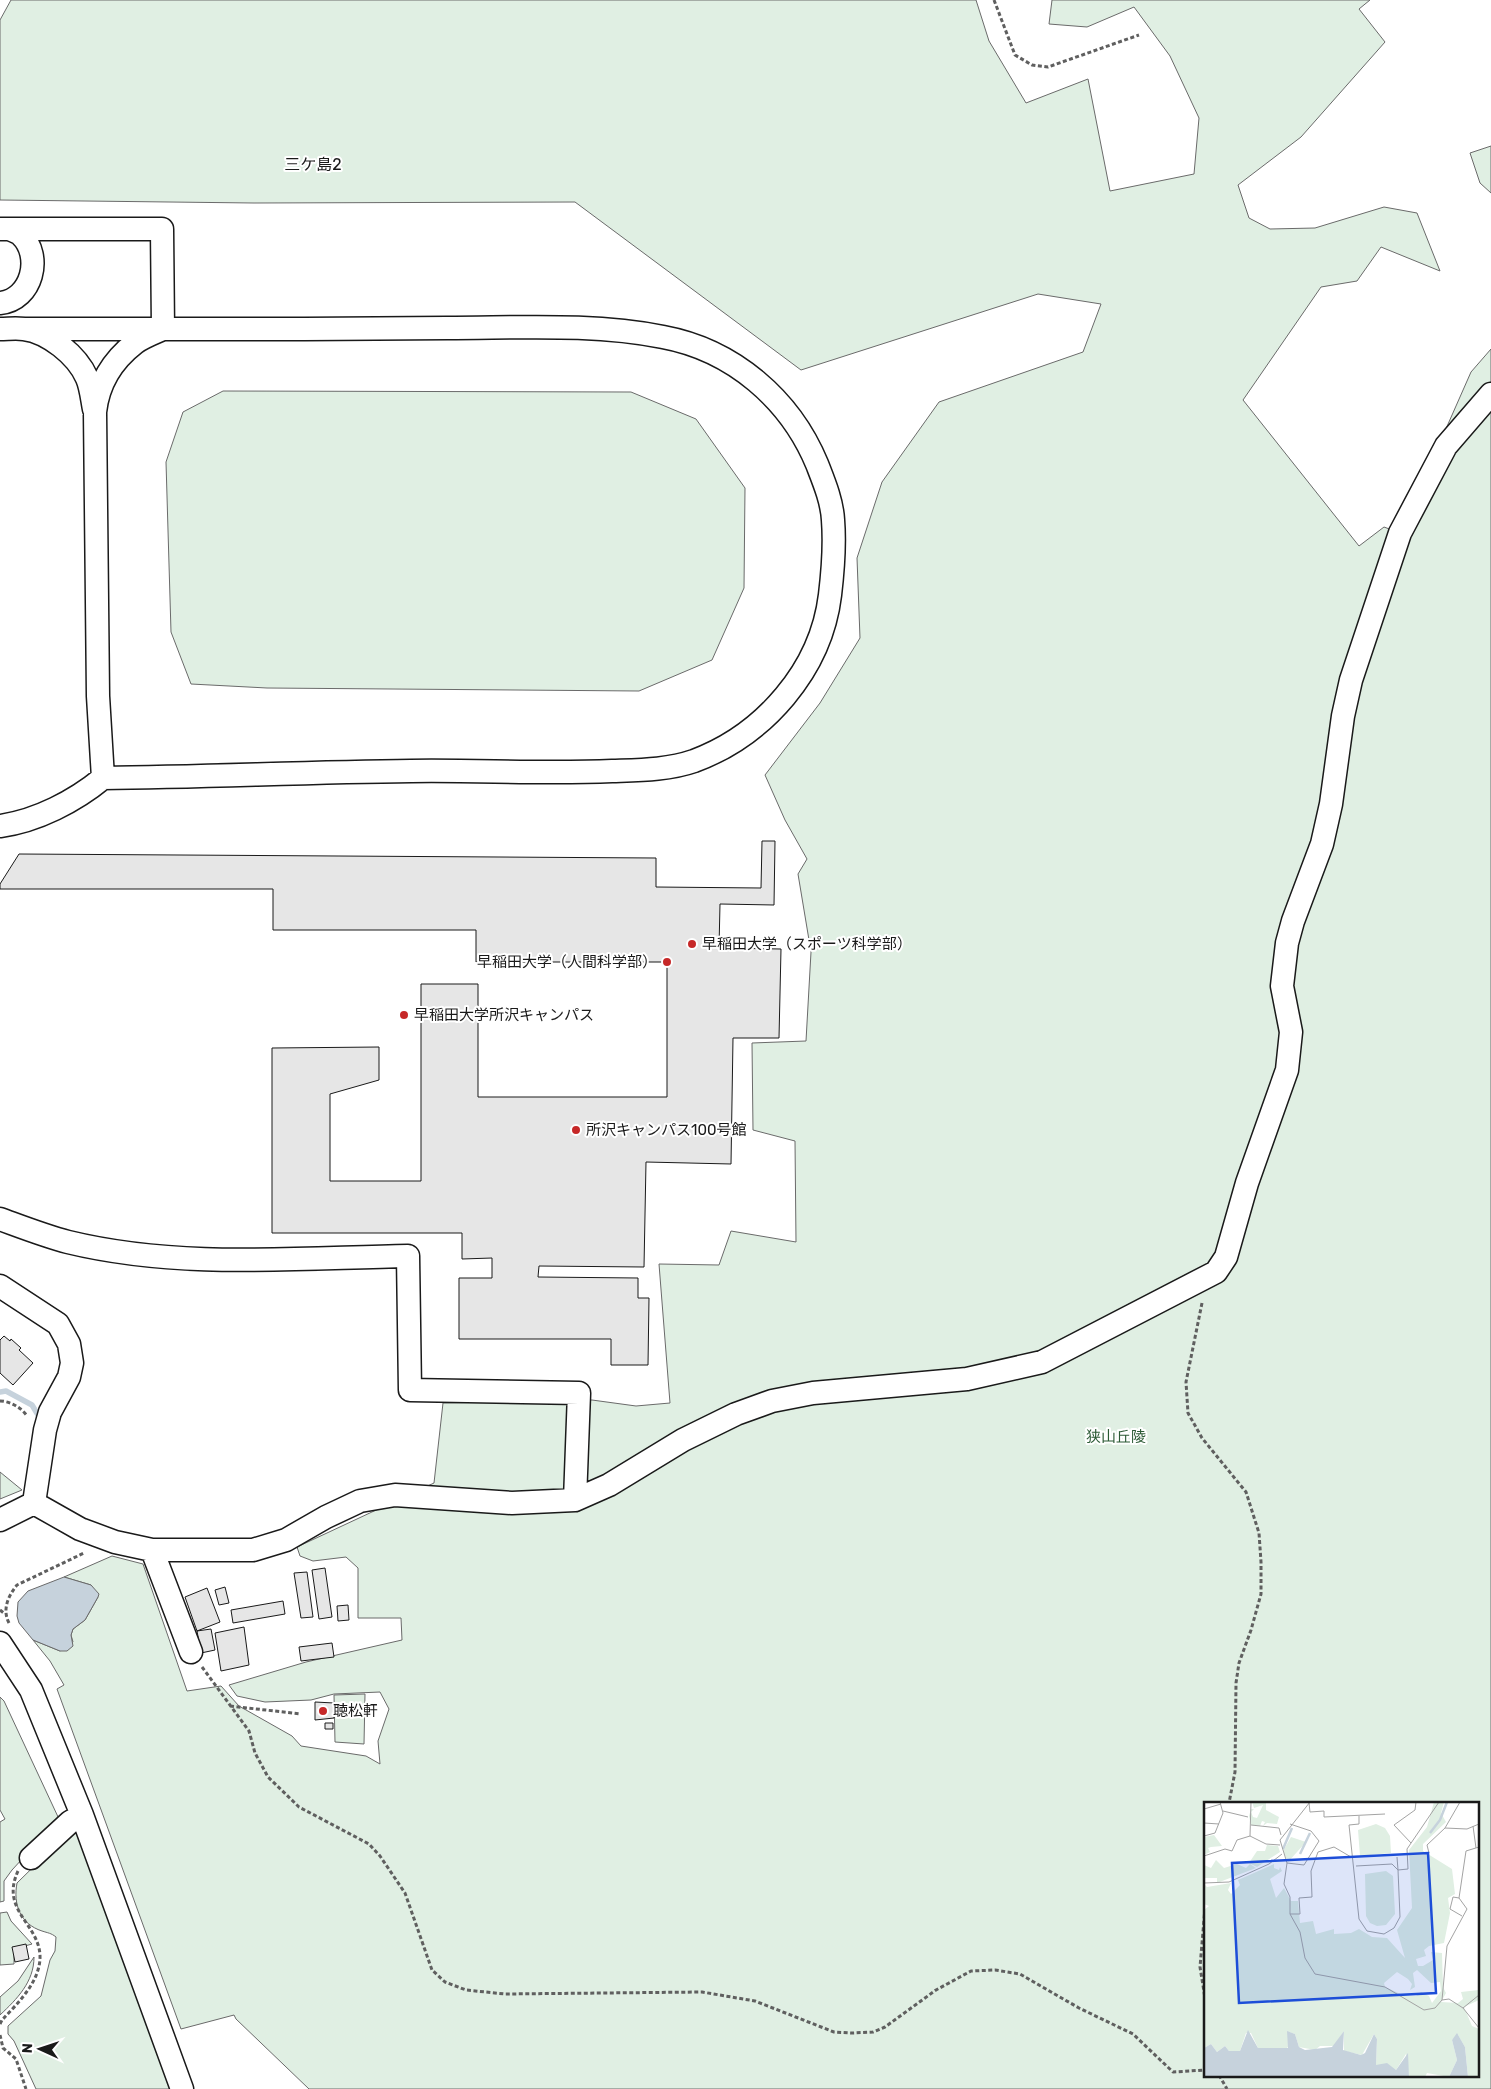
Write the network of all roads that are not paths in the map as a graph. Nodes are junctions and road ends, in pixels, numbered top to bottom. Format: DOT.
graph roads {
  1 [pos="5,229"];
  2 [pos="0,303"];
  3 [pos="0,329"];
  4 [pos="24,329"];
  5 [pos="163,329"];
  6 [pos="1491,394"];
  7 [pos="95,412"];
  8 [pos="103,778"];
  9 [pos="1,828"];
  10 [pos="0,1219"];
  11 [pos="0,1286"];
  12 [pos="575,1500"];
  13 [pos="34,1504"];
  14 [pos="0,1520"];
  15 [pos="152,1550"];
  16 [pos="0,1643"];
  17 [pos="191,1652"];
  18 [pos="82,1815"];
  19 [pos="30,1858"];
  20 [pos="182,2089"];
  1 -- 2 [label="street"];
  1 -- 5 [label="street"];
  3 -- 4 [label="street"];
  4 -- 5 [label="street"];
  4 -- 7 [label="street"];
  5 -- 7 [label="street"];
  5 -- 8 [label="street"];
  6 -- 12 [label="street"];
  7 -- 8 [label="street"];
  8 -- 9 [label="street"];
  10 -- 12 [label="street"];
  11 -- 13 [label="street"];
  12 -- 15 [label="street"];
  13 -- 14 [label="street"];
  13 -- 15 [label="street"];
  15 -- 17 [label="street"];
  16 -- 18 [label="street"];
  18 -- 19 [label="street"];
  18 -- 20 [label="street"];
}
